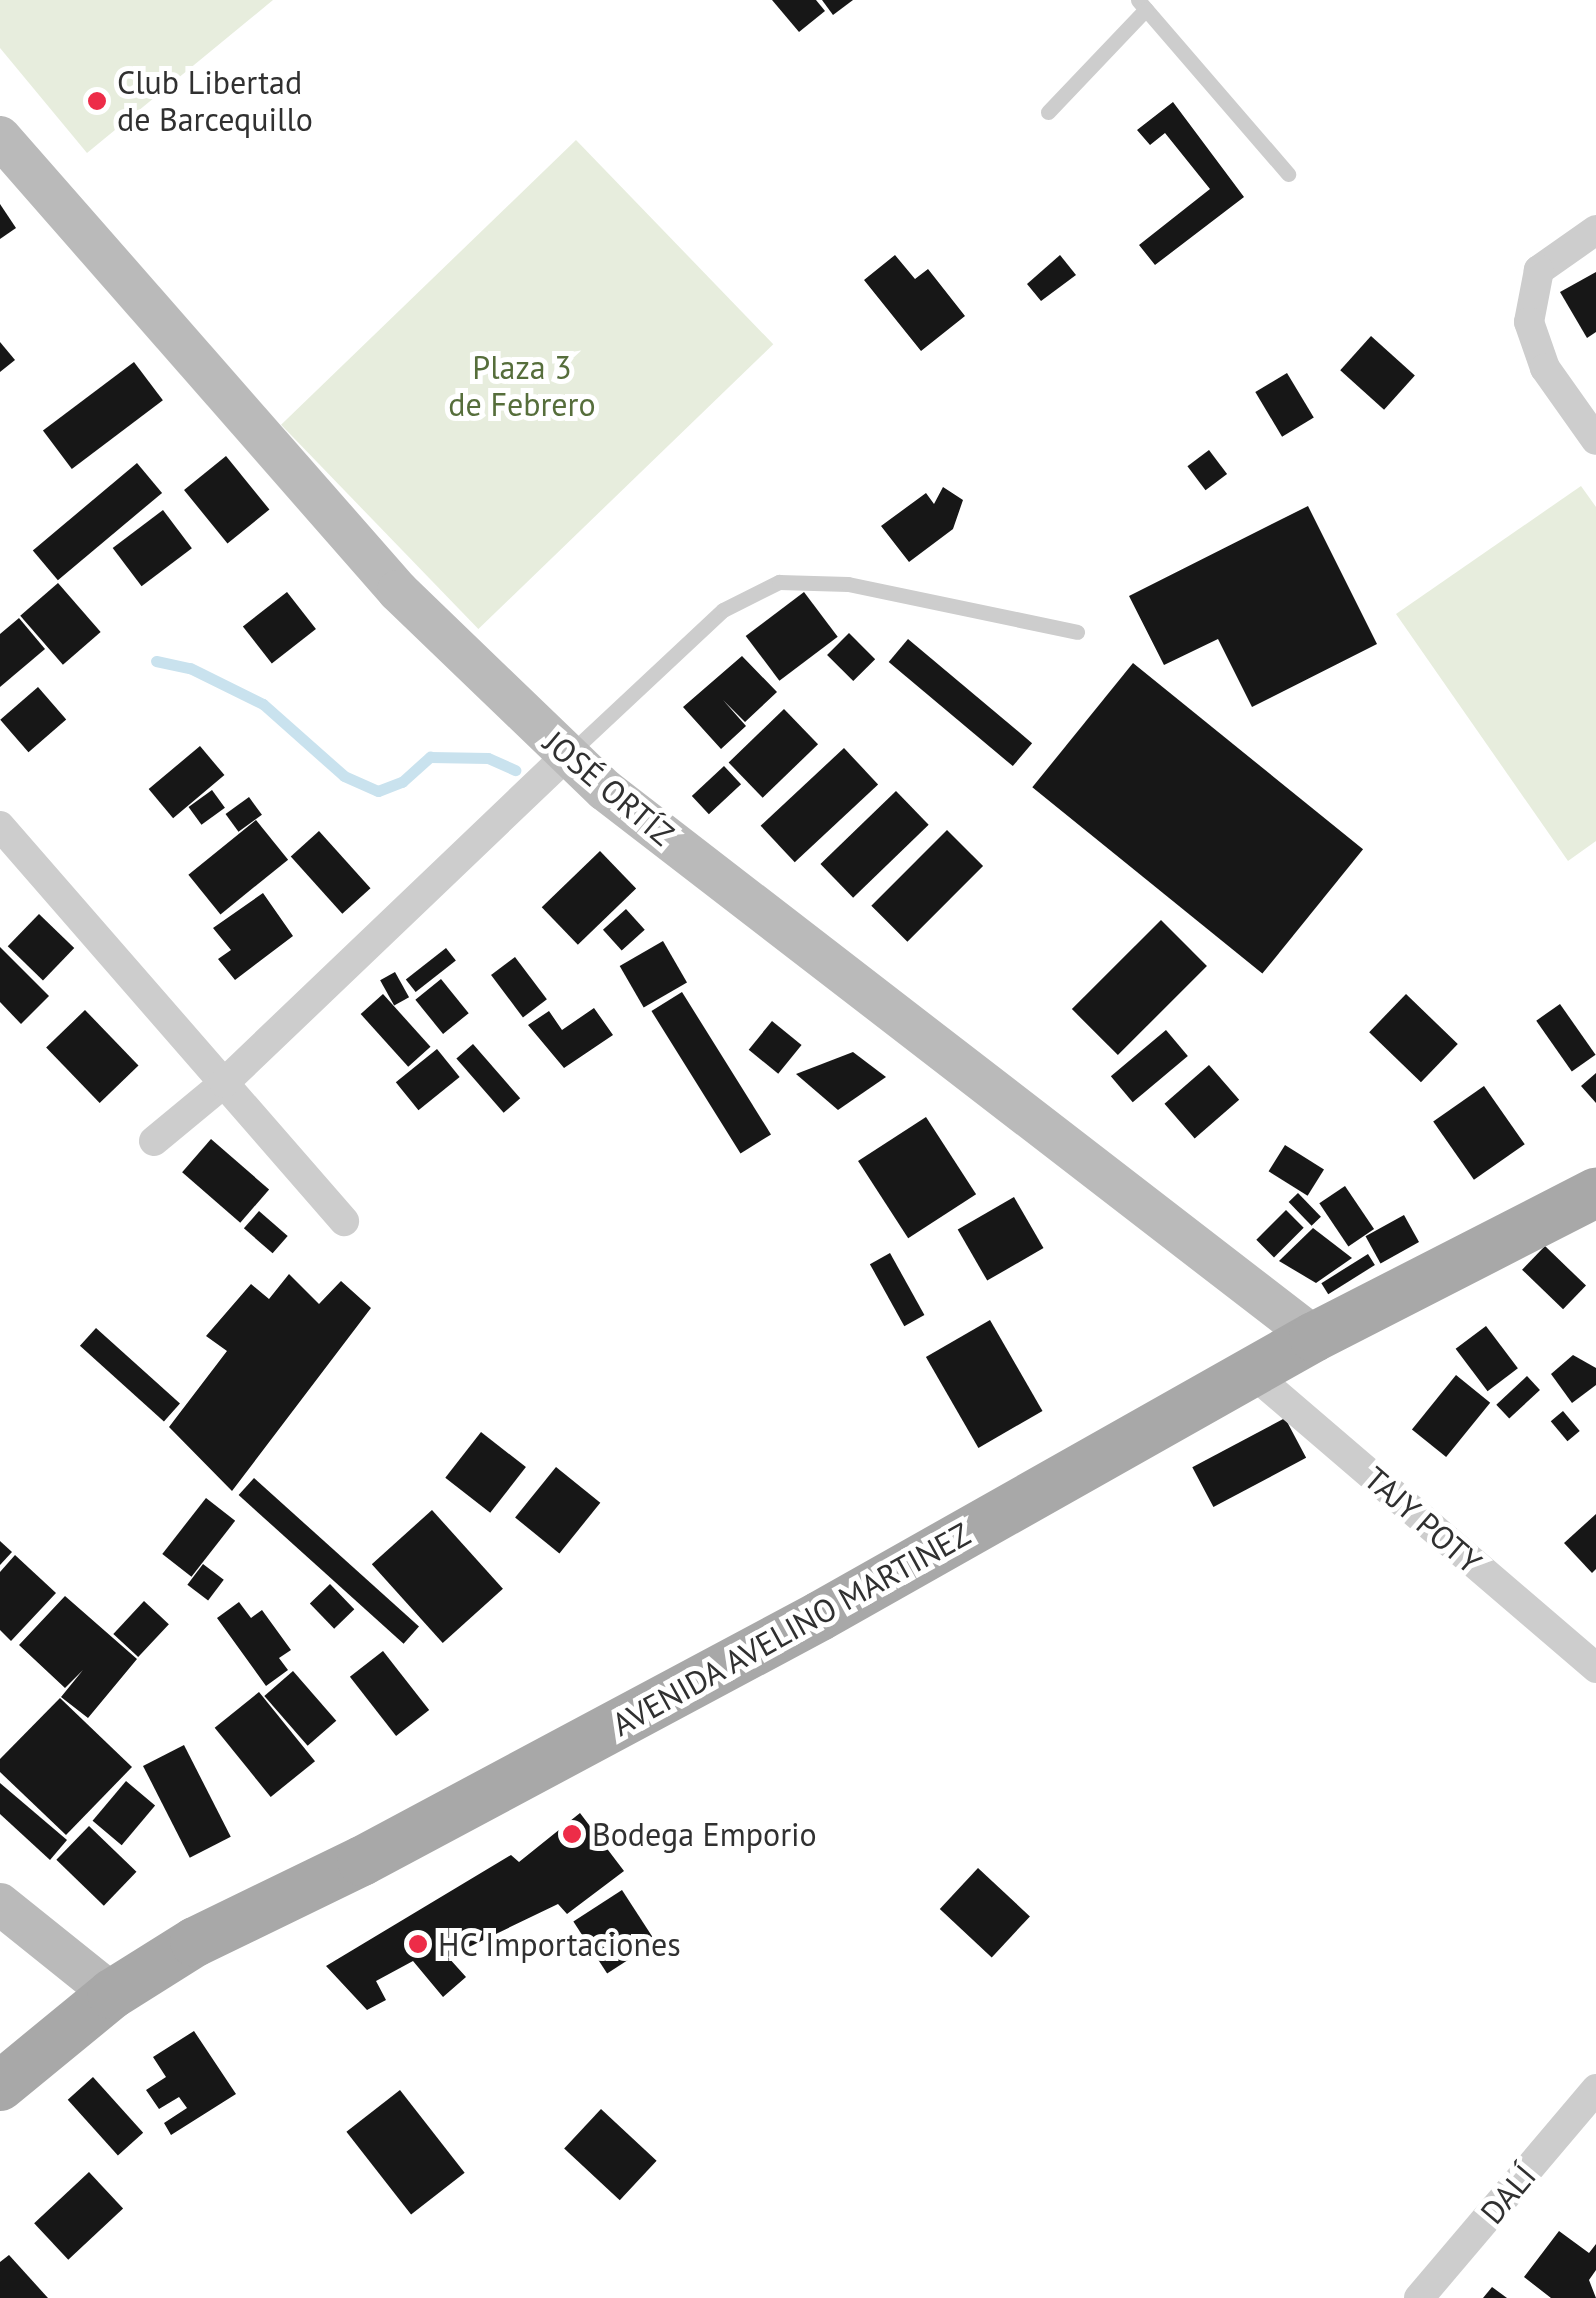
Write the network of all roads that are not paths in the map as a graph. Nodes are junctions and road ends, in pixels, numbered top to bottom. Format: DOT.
graph roads {
  1 [pos="1142,5"];
  2 [pos="1048,112"];
  3 [pos="0,137"];
  4 [pos="1288,174"];
  5 [pos="1596,230"];
  6 [pos="1596,440"];
  7 [pos="1077,632"];
  8 [pos="567,756"];
  9 [pos="0,826"];
  10 [pos="224,1083"];
  11 [pos="154,1141"];
  12 [pos="1596,1194"];
  13 [pos="344,1221"];
  14 [pos="1314,1337"];
  15 [pos="1250,1372"];
  16 [pos="1596,1668"];
  17 [pos="0,1904"];
  18 [pos="112,1994"];
  19 [pos="0,2086"];
  20 [pos="1596,2089"];
  21 [pos="1420,2298"];
  1 -- 2 [label="lane"];
  1 -- 4 [label="lane"];
  3 -- 8 [label="street, JOSÉ ORTÍZ"];
  5 -- 6 [label="street"];
  7 -- 8 [label="lane"];
  8 -- 10 [label="street"];
  8 -- 14 [label="street, JOSÉ ORTÍZ"];
  9 -- 10 [label="street"];
  10 -- 11 [label="street"];
  10 -- 13 [label="street"];
  12 -- 14 [label="main road, AVENIDA AVELINO MARTINEZ"];
  14 -- 15 [label="main road, AVENIDA AVELINO MARTINEZ"];
  15 -- 16 [label="street, TAJY POTY"];
  15 -- 18 [label="main road, AVENIDA AVELINO MARTINEZ"];
  17 -- 18 [label="street"];
  18 -- 19 [label="main road, AVENIDA AVELINO MARTINEZ"];
  20 -- 21 [label="street, DALÍ"];
}
